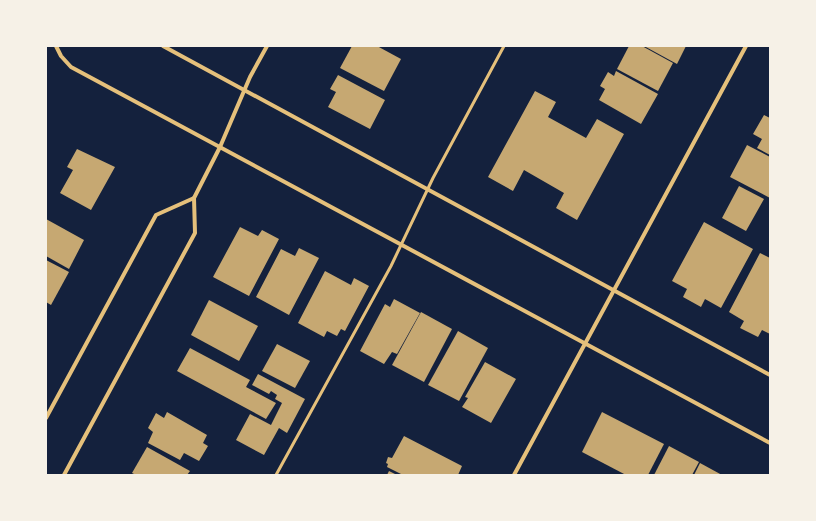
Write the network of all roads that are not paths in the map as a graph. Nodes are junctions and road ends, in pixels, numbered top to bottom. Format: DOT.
graph roads {
  1 [pos="56,46"];
  2 [pos="163,46"];
  3 [pos="267,46"];
  4 [pos="504,46"];
  5 [pos="746,46"];
  6 [pos="244,90"];
  7 [pos="220,147"];
  8 [pos="428,189"];
  9 [pos="194,198"];
  10 [pos="401,245"];
  11 [pos="614,291"];
  12 [pos="586,344"];
  13 [pos="770,375"];
  14 [pos="46,418"];
  15 [pos="770,443"];
  16 [pos="64,475"];
  17 [pos="276,475"];
  18 [pos="514,475"];
  1 -- 7 [label="street"];
  2 -- 6 [label="street"];
  3 -- 6 [label="street"];
  4 -- 8 [label="lane"];
  5 -- 11 [label="street"];
  6 -- 7 [label="street"];
  6 -- 8 [label="street"];
  7 -- 9 [label="street"];
  7 -- 10 [label="street"];
  8 -- 10 [label="lane"];
  8 -- 11 [label="street"];
  9 -- 14 [label="street"];
  9 -- 16 [label="street"];
  10 -- 12 [label="street"];
  10 -- 17 [label="lane"];
  11 -- 12 [label="street"];
  11 -- 13 [label="street"];
  12 -- 15 [label="street"];
  12 -- 18 [label="street"];
}
